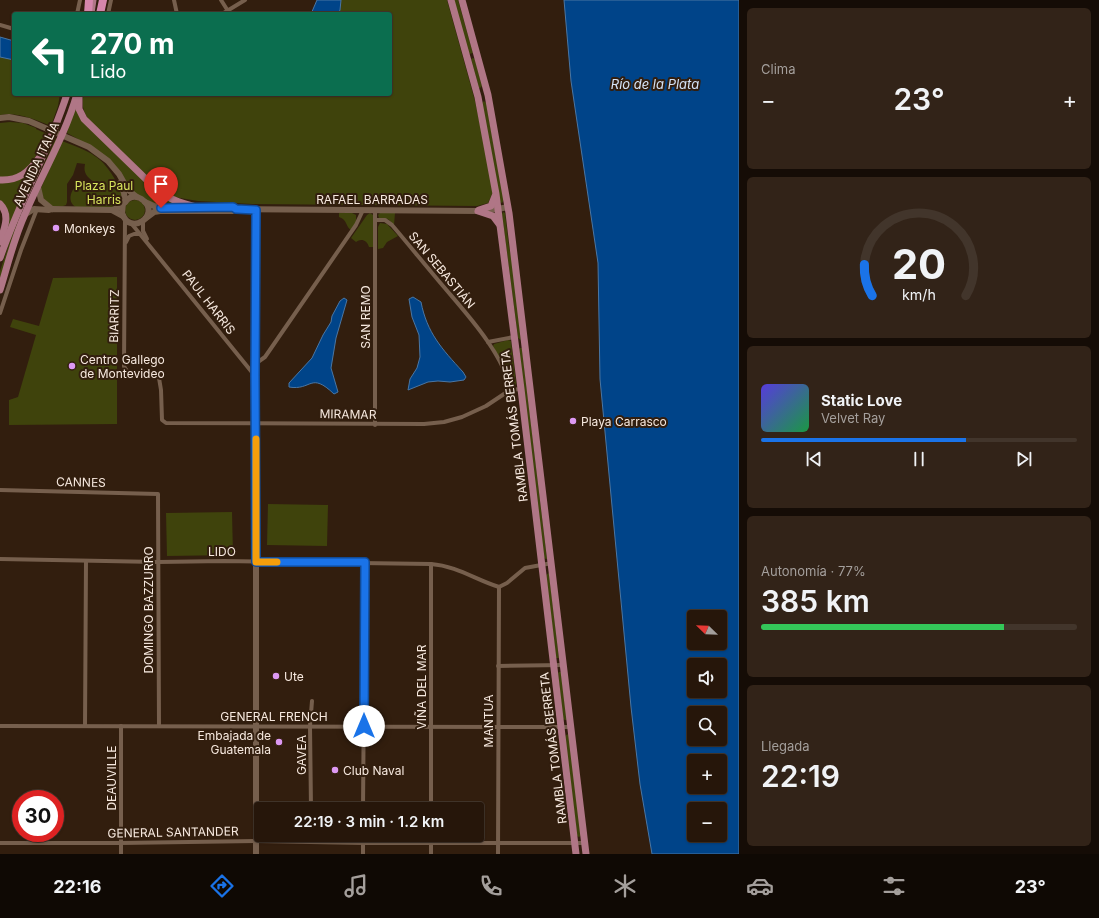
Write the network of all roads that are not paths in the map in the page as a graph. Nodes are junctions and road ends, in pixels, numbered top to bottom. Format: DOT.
graph roads {
  1 [pos="80,0"];
  2 [pos="88,0"];
  3 [pos="93,0"];
  4 [pos="103,0"];
  5 [pos="111,0"];
  6 [pos="174,0"];
  7 [pos="221,0"];
  8 [pos="245,0"];
  9 [pos="450,0"];
  10 [pos="462,0"];
  11 [pos="228,11"];
  12 [pos="77,12"];
  13 [pos="89,12"];
  14 [pos="90,12"];
  15 [pos="100,12"];
  16 [pos="108,12"];
  17 [pos="177,12"];
  18 [pos="0,25"];
  19 [pos="12,28"];
  20 [pos="477,54"];
  21 [pos="467,57"];
  22 [pos="488,95"];
  23 [pos="66,96"];
  24 [pos="77,96"];
  25 [pos="78,96"];
  26 [pos="478,97"];
  27 [pos="0,120"];
  28 [pos="72,140"];
  29 [pos="44,154"];
  30 [pos="0,180"];
  31 [pos="38,186"];
  32 [pos="496,194"];
  33 [pos="137,197"];
  34 [pos="41,200"];
  35 [pos="145,201"];
  36 [pos="124,203"];
  37 [pos="0,204"];
  38 [pos="196,207"];
  39 [pos="508,207"];
  40 [pos="37,209"];
  41 [pos="52,209"];
  42 [pos="236,209"];
  43 [pos="498,209"];
  44 [pos="112,210"];
  45 [pos="256,210"];
  46 [pos="363,210"];
  47 [pos="375,210"];
  48 [pos="478,211"];
  49 [pos="24,215"];
  50 [pos="124,218"];
  51 [pos="145,219"];
  52 [pos="375,220"];
  53 [pos="131,223"];
  54 [pos="500,226"];
  55 [pos="140,234"];
  56 [pos="147,241"];
  57 [pos="0,242"];
  58 [pos="125,249"];
  59 [pos="0,258"];
  60 [pos="515,259"];
  61 [pos="0,290"];
  62 [pos="0,313"];
  63 [pos="515,341"];
  64 [pos="488,342"];
  65 [pos="526,344"];
  66 [pos="255,364"];
  67 [pos="255,376"];
  68 [pos="521,388"];
  69 [pos="510,390"];
  70 [pos="255,423"];
  71 [pos="167,424"];
  72 [pos="375,425"];
  73 [pos="1,491"];
  74 [pos="158,494"];
  75 [pos="0,559"];
  76 [pos="86,561"];
  77 [pos="158,562"];
  78 [pos="256,562"];
  79 [pos="365,562"];
  80 [pos="552,563"];
  81 [pos="431,564"];
  82 [pos="542,565"];
  83 [pos="499,587"];
  84 [pos="554,665"];
  85 [pos="564,665"];
  86 [pos="498,666"];
  87 [pos="312,701"];
  88 [pos="0,726"];
  89 [pos="84,726"];
  90 [pos="121,726"];
  91 [pos="159,726"];
  92 [pos="256,726"];
  93 [pos="310,726"];
  94 [pos="364,726"];
  95 [pos="431,726"];
  96 [pos="498,727"];
  97 [pos="562,727"];
  98 [pos="571,727"];
  99 [pos="256,802"];
  100 [pos="311,802"];
  101 [pos="364,802"];
  102 [pos="432,802"];
  103 [pos="254,841"];
  104 [pos="256,842"];
  105 [pos="311,842"];
  106 [pos="0,843"];
  107 [pos="121,843"];
  108 [pos="363,843"];
  109 [pos="431,843"];
  110 [pos="498,843"];
  111 [pos="575,843"];
  112 [pos="586,843"];
  113 [pos="121,854"];
  114 [pos="256,854"];
  115 [pos="363,854"];
  116 [pos="431,854"];
  117 [pos="498,854"];
  118 [pos="576,854"];
  119 [pos="586,854"];
  1 -- 12 [label="street"];
  2 -- 13 [label="highway"];
  3 -- 14 [label="main road"];
  4 -- 15 [label="highway"];
  5 -- 16 [label="street"];
  6 -- 17 [label="street"];
  7 -- 11 [label="street"];
  8 -- 11 [label="street"];
  9 -- 21 [label="main road, RAMBLA TOMÁS BERRETA"];
  10 -- 20 [label="main road, RAMBLA TOMÁS BERRETA"];
  18 -- 19 [label="street"];
  20 -- 21 [label="main road"];
  20 -- 22 [label="main road, RAMBLA TOMÁS BERRETA"];
  21 -- 26 [label="main road, RAMBLA TOMÁS BERRETA"];
  22 -- 26 [label="main road"];
  22 -- 39 [label="main road, RAMBLA TOMÁS BERRETA"];
  23 -- 29 [label="main road, AVENIDA ITALIA"];
  24 -- 31 [label="main road, AVENIDA ITALIA"];
  25 -- 38 [label="main road"];
  26 -- 32 [label="main road, RAMBLA TOMÁS BERRETA"];
  27 -- 28 [label="main road"];
  28 -- 33 [label="main road"];
  28 -- 36 [label="main road"];
  29 -- 30 [label="main road"];
  29 -- 59 [label="main road, AVENIDA ITALIA"];
  31 -- 34 [label="main road"];
  31 -- 49 [label="main road, AVENIDA ITALIA"];
  32 -- 43 [label="main road, RAMBLA TOMÁS BERRETA"];
  32 -- 48 [label="main road"];
  33 -- 35 [label="main road, RAFAEL BARRADAS"];
  33 -- 36 [label="main road"];
  34 -- 40 [label="main road"];
  34 -- 41 [label="main road"];
  35 -- 38 [label="main road, RAFAEL BARRADAS"];
  35 -- 51 [label="main road"];
  36 -- 44 [label="main road"];
  36 -- 50 [label="main road"];
  37 -- 57 [label="main road"];
  38 -- 42 [label="main road, RAFAEL BARRADAS"];
  39 -- 43 [label="main road, RAFAEL BARRADAS"];
  39 -- 60 [label="main road, RAMBLA TOMÁS BERRETA"];
  40 -- 41 [label="main road"];
  40 -- 49 [label="main road"];
  40 -- 62 [label="street, AVENIDA ITALIA"];
  41 -- 44 [label="main road"];
  42 -- 45 [label="main road, RAFAEL BARRADAS"];
  42 -- 51 [label="main road, RAFAEL BARRADAS"];
  43 -- 48 [label="main road, RAFAEL BARRADAS"];
  43 -- 54 [label="main road, RAMBLA TOMÁS BERRETA"];
  43 -- 60 [label="main road"];
  44 -- 50 [label="main road"];
  45 -- 46 [label="main road, RAFAEL BARRADAS"];
  45 -- 66 [label="main road"];
  46 -- 47 [label="main road, RAFAEL BARRADAS"];
  46 -- 66 [label="street"];
  47 -- 48 [label="main road, RAFAEL BARRADAS"];
  47 -- 52 [label="street, SAN REMO"];
  48 -- 54 [label="main road"];
  49 -- 61 [label="main road, AVENIDA ITALIA"];
  50 -- 53 [label="main road"];
  50 -- 58 [label="street, BIARRITZ"];
  51 -- 53 [label="main road, RAFAEL BARRADAS"];
  51 -- 56 [label="street, PAUL HARRIS"];
  52 -- 64 [label="street, SAN SEBASTIÁN"];
  52 -- 72 [label="street, SAN REMO"];
  53 -- 55 [label="street, PAUL HARRIS"];
  54 -- 63 [label="main road, RAMBLA TOMÁS BERRETA"];
  55 -- 56 [label="street, PAUL HARRIS"];
  55 -- 58 [label="street"];
  56 -- 67 [label="street, PAUL HARRIS"];
  58 -- 71 [label="street, BIARRITZ"];
  60 -- 65 [label="main road, RAMBLA TOMÁS BERRETA"];
  63 -- 64 [label="street"];
  63 -- 65 [label="main road"];
  63 -- 68 [label="main road, RAMBLA TOMÁS BERRETA"];
  64 -- 69 [label="street, SAN SEBASTIÁN"];
  65 -- 80 [label="main road, RAMBLA TOMÁS BERRETA"];
  66 -- 67 [label="main road"];
  67 -- 70 [label="main road"];
  68 -- 69 [label="street, MIRAMAR"];
  68 -- 82 [label="main road, RAMBLA TOMÁS BERRETA"];
  69 -- 72 [label="street, MIRAMAR"];
  70 -- 71 [label="street, MIRAMAR"];
  70 -- 72 [label="street, MIRAMAR"];
  70 -- 78 [label="main road"];
  73 -- 74 [label="street, CANNES"];
  74 -- 77 [label="street, DOMINGO BAZZURRO"];
  75 -- 76 [label="street, LIDO"];
  76 -- 77 [label="street, LIDO"];
  76 -- 89 [label="street"];
  77 -- 78 [label="street, LIDO"];
  77 -- 91 [label="street, DOMINGO BAZZURRO"];
  78 -- 79 [label="street, LIDO"];
  78 -- 92 [label="main road"];
  79 -- 81 [label="street, LIDO"];
  79 -- 94 [label="street"];
  80 -- 82 [label="street"];
  80 -- 85 [label="main road, RAMBLA TOMÁS BERRETA"];
  81 -- 83 [label="street, LIDO"];
  81 -- 95 [label="street, VIÑA DEL MAR"];
  82 -- 83 [label="street"];
  82 -- 84 [label="main road, RAMBLA TOMÁS BERRETA"];
  83 -- 86 [label="street, MANTUA"];
  84 -- 85 [label="street"];
  84 -- 86 [label="street"];
  84 -- 97 [label="main road, RAMBLA TOMÁS BERRETA"];
  85 -- 98 [label="main road, RAMBLA TOMÁS BERRETA"];
  86 -- 96 [label="street, MANTUA"];
  87 -- 93 [label="street, GAVEA"];
  88 -- 89 [label="street, GENERAL FRENCH"];
  89 -- 90 [label="street, GENERAL FRENCH"];
  90 -- 91 [label="street, GENERAL FRENCH"];
  90 -- 107 [label="street, DEAUVILLE"];
  91 -- 92 [label="street, GENERAL FRENCH"];
  92 -- 93 [label="street, GENERAL FRENCH"];
  92 -- 99 [label="main road"];
  93 -- 94 [label="street, GENERAL FRENCH"];
  93 -- 100 [label="street, GAVEA"];
  94 -- 95 [label="street, GENERAL FRENCH"];
  94 -- 101 [label="street"];
  95 -- 96 [label="street, GENERAL FRENCH"];
  95 -- 102 [label="street, VIÑA DEL MAR"];
  96 -- 97 [label="street, GENERAL FRENCH"];
  96 -- 110 [label="street, MANTUA"];
  97 -- 98 [label="street, GENERAL FRENCH"];
  97 -- 111 [label="main road, RAMBLA TOMÁS BERRETA"];
  98 -- 112 [label="main road, RAMBLA TOMÁS BERRETA"];
  103 -- 107 [label="street, GENERAL SANTANDER"];
  104 -- 114 [label="main road"];
  105 -- 108 [label="street, GENERAL SANTANDER"];
  106 -- 107 [label="street, GENERAL SANTANDER"];
  107 -- 113 [label="street, DEAUVILLE"];
  108 -- 109 [label="street, GENERAL SANTANDER"];
  108 -- 115 [label="street"];
  109 -- 110 [label="street, GENERAL SANTANDER"];
  109 -- 116 [label="street"];
  110 -- 111 [label="street, GENERAL SANTANDER"];
  110 -- 117 [label="street, MANTUA"];
  111 -- 112 [label="street, GENERAL SANTANDER"];
  111 -- 118 [label="main road, RAMBLA TOMÁS BERRETA"];
  112 -- 119 [label="main road, RAMBLA TOMÁS BERRETA"];
}
